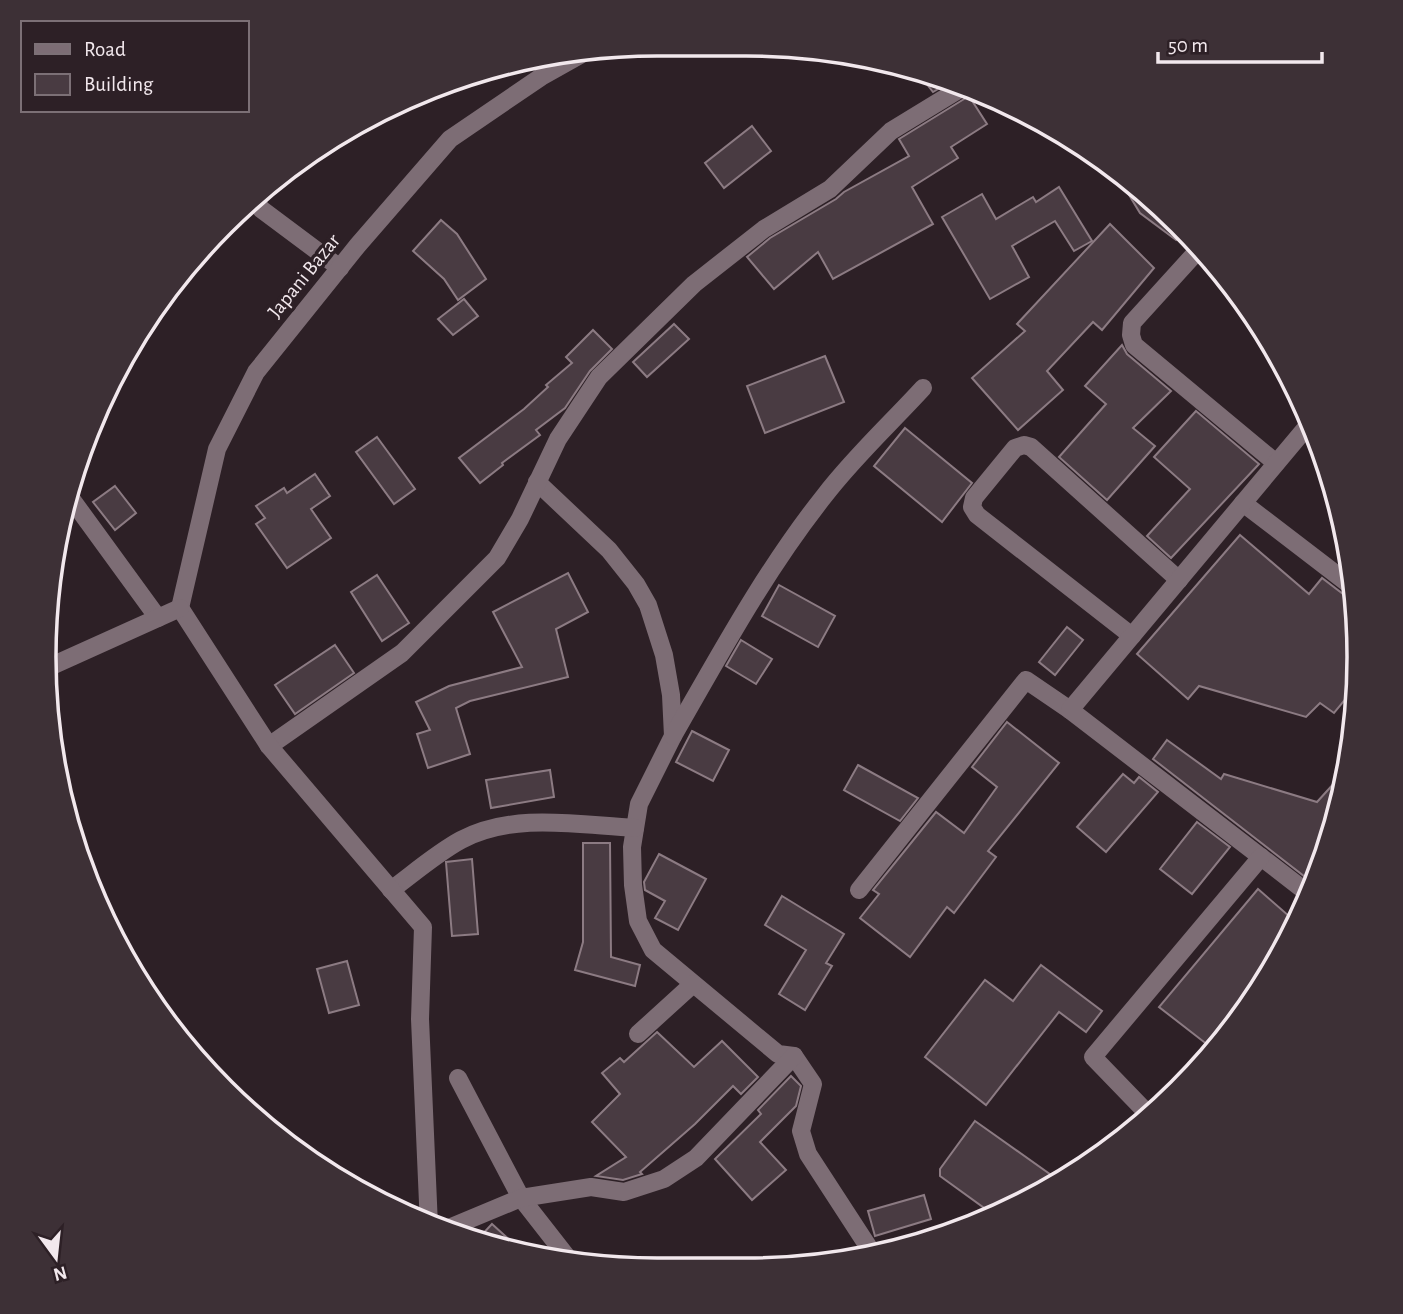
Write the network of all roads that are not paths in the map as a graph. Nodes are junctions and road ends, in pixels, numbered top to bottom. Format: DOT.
graph roads {
  1 [pos="565,64"];
  2 [pos="953,93"];
  3 [pos="259,206"];
  4 [pos="1193,256"];
  5 [pos="340,268"];
  6 [pos="923,388"];
  7 [pos="1303,432"];
  8 [pos="1276,463"];
  9 [pos="537,482"];
  10 [pos="1243,503"];
  11 [pos="75,505"];
  12 [pos="1342,579"];
  13 [pos="1179,580"];
  14 [pos="180,608"];
  15 [pos="159,618"];
  16 [pos="1132,636"];
  17 [pos="56,664"];
  18 [pos="1070,710"];
  19 [pos="673,736"];
  20 [pos="269,746"];
  21 [pos="635,828"];
  22 [pos="1261,857"];
  23 [pos="1301,888"];
  24 [pos="391,890"];
  25 [pos="859,890"];
  26 [pos="693,984"];
  27 [pos="638,1034"];
  28 [pos="794,1056"];
  29 [pos="458,1078"];
  30 [pos="1143,1108"];
  31 [pos="521,1198"];
  32 [pos="428,1213"];
  33 [pos="459,1224"];
  34 [pos="867,1245"];
  35 [pos="562,1250"];
  1 -- 5 [label="street, Japani Bazar"];
  2 -- 9 [label="street"];
  3 -- 5 [label="street"];
  4 -- 8 [label="street"];
  5 -- 14 [label="street, Japani Bazar"];
  6 -- 19 [label="street"];
  7 -- 8 [label="street"];
  8 -- 10 [label="street"];
  9 -- 19 [label="street"];
  9 -- 20 [label="street"];
  10 -- 12 [label="street"];
  10 -- 13 [label="street"];
  11 -- 15 [label="street"];
  13 -- 16 [label="street"];
  13 -- 16 [label="street"];
  14 -- 15 [label="street"];
  14 -- 20 [label="street"];
  15 -- 17 [label="street"];
  16 -- 18 [label="street"];
  18 -- 22 [label="street"];
  18 -- 25 [label="street"];
  19 -- 21 [label="street"];
  20 -- 24 [label="street"];
  21 -- 24 [label="street"];
  21 -- 26 [label="street"];
  22 -- 23 [label="street"];
  22 -- 30 [label="street"];
  24 -- 32 [label="street"];
  26 -- 27 [label="street"];
  26 -- 28 [label="street"];
  28 -- 31 [label="street"];
  28 -- 34 [label="street"];
  29 -- 31 [label="street"];
  31 -- 33 [label="street"];
  31 -- 35 [label="street"];
}
